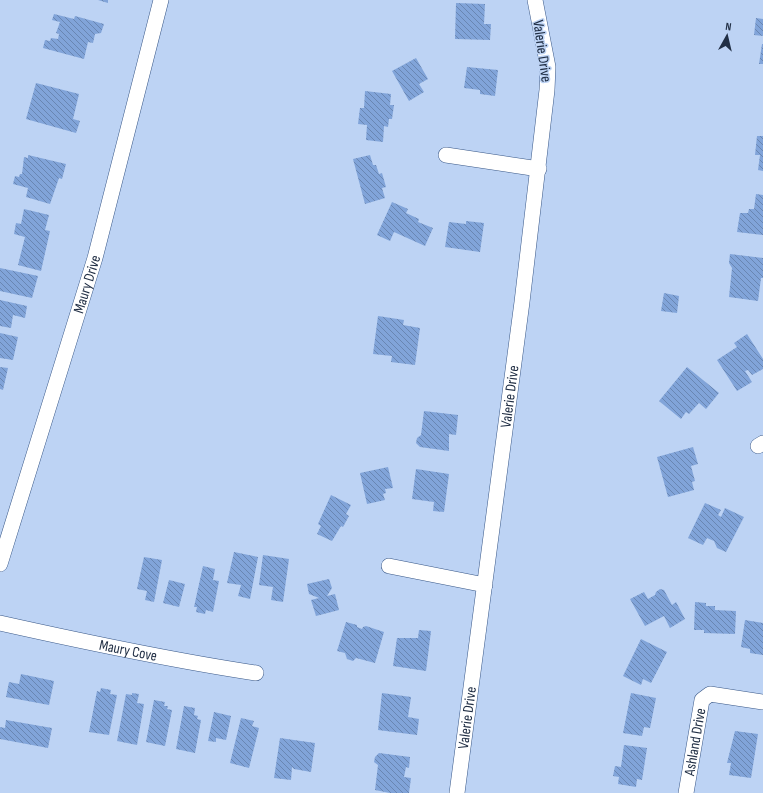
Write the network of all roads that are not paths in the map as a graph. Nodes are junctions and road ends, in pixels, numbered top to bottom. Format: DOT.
graph roads {
  1 [pos="161,0"];
  2 [pos="535,0"];
  3 [pos="446,155"];
  4 [pos="539,169"];
  5 [pos="0,564"];
  6 [pos="390,566"];
  7 [pos="485,585"];
  8 [pos="0,623"];
  9 [pos="256,673"];
  10 [pos="763,702"];
  11 [pos="457,793"];
  12 [pos="686,793"];
  1 -- 5 [label="street, Maury Drive"];
  2 -- 4 [label="street, Valerie Drive"];
  3 -- 4 [label="street"];
  4 -- 7 [label="street, Valerie Drive"];
  6 -- 7 [label="street"];
  7 -- 11 [label="street, Valerie Drive"];
  8 -- 9 [label="street, Maury Cove"];
  10 -- 12 [label="street, Ashland Drive"];
}
